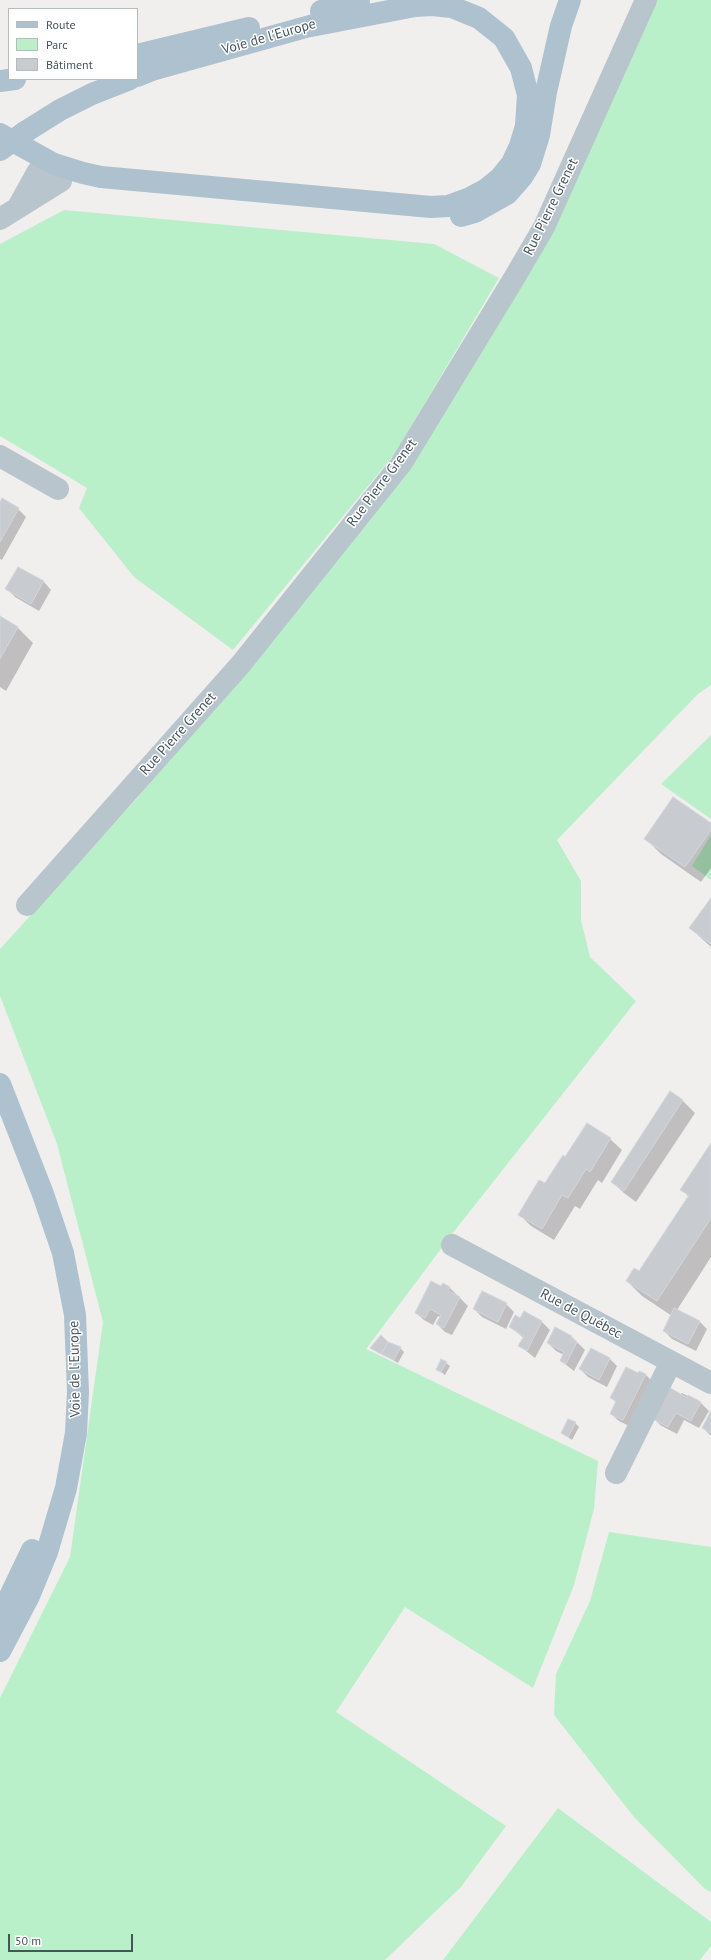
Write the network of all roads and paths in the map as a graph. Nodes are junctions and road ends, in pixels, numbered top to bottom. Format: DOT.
graph roads {
  1 [pos="359,0"];
  2 [pos="401,0"];
  3 [pos="570,0"];
  4 [pos="646,0"];
  5 [pos="306,21"];
  6 [pos="138,55"];
  7 [pos="138,64"];
  8 [pos="138,76"];
  9 [pos="96,80"];
  10 [pos="127,80"];
  11 [pos="10,130"];
  12 [pos="0,150"];
  13 [pos="54,171"];
  14 [pos="8,213"];
  15 [pos="0,456"];
  16 [pos="58,489"];
  17 [pos="27,905"];
  18 [pos="0,1084"];
  19 [pos="0,1118"];
  20 [pos="452,1245"];
  21 [pos="671,1362"];
  22 [pos="711,1383"];
  23 [pos="616,1473"];
  24 [pos="0,1617"];
  25 [pos="0,1651"];
  1 -- 5 [label="main road"];
  2 -- 5 [label="main road, Voie de l'Europe"];
  3 -- 13 [label="main road"];
  4 -- 17 [label="street, Rue Pierre Grenet"];
  5 -- 6 [label="main road"];
  5 -- 7 [label="main road, Voie de l'Europe"];
  5 -- 8 [label="main road, Voie de l'Europe"];
  5 -- 13 [label="main road"];
  9 -- 11 [label="main road"];
  10 -- 11 [label="main road"];
  11 -- 12 [label="main road, bridge"];
  11 -- 13 [label="main road"];
  12 -- 13 [label="main road"];
  13 -- 14 [label="street"];
  15 -- 16 [label="street"];
  18 -- 25 [label="main road, Voie de l'Europe"];
  19 -- 24 [label="main road, Voie de l'Europe"];
  20 -- 21 [label="street, Rue de Québec"];
  21 -- 22 [label="street, Rue de Québec"];
  21 -- 23 [label="street"];
}
